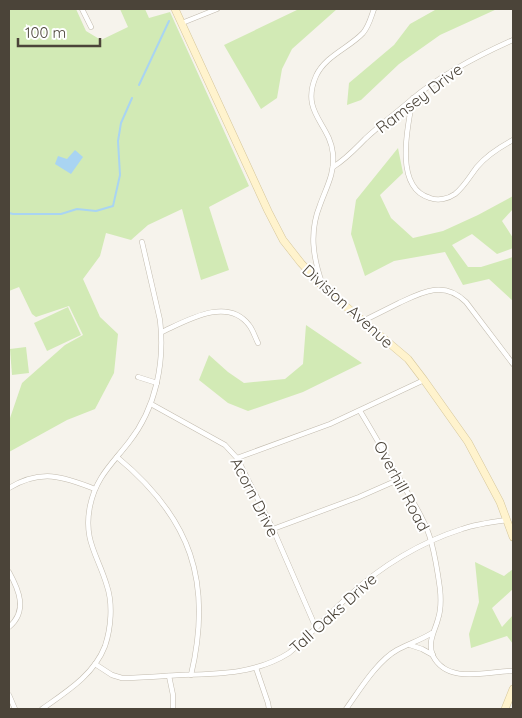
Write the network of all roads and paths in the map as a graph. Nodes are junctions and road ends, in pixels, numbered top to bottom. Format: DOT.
graph roads {
  1 [pos="82,9"];
  2 [pos="175,9"];
  3 [pos="216,9"];
  4 [pos="374,9"];
  5 [pos="182,23"];
  6 [pos="91,27"];
  7 [pos="513,40"];
  8 [pos="413,98"];
  9 [pos="513,140"];
  10 [pos="333,167"];
  11 [pos="142,242"];
  12 [pos="323,287"];
  13 [pos="364,321"];
  14 [pos="162,332"];
  15 [pos="258,343"];
  16 [pos="513,364"];
  17 [pos="138,377"];
  18 [pos="424,380"];
  19 [pos="157,383"];
  20 [pos="151,404"];
  21 [pos="360,411"];
  22 [pos="117,457"];
  23 [pos="237,458"];
  24 [pos="400,479"];
  25 [pos="9,488"];
  26 [pos="95,489"];
  27 [pos="507,520"];
  28 [pos="272,529"];
  29 [pos="513,537"];
  30 [pos="431,541"];
  31 [pos="9,572"];
  32 [pos="9,627"];
  33 [pos="316,628"];
  34 [pos="432,633"];
  35 [pos="410,645"];
  36 [pos="433,656"];
  37 [pos="95,664"];
  38 [pos="256,668"];
  39 [pos="513,671"];
  40 [pos="191,675"];
  41 [pos="169,676"];
  42 [pos="513,689"];
  43 [pos="9,695"];
  44 [pos="16,709"];
  45 [pos="42,709"];
  46 [pos="173,709"];
  47 [pos="269,709"];
  48 [pos="346,709"];
  49 [pos="505,709"];
  1 -- 6 [label="street"];
  2 -- 5 [label="street, Division Avenue"];
  3 -- 5 [label="street"];
  4 -- 10 [label="street"];
  5 -- 12 [label="street, Division Avenue"];
  7 -- 8 [label="street, Ramsey Drive"];
  8 -- 9 [label="street"];
  8 -- 10 [label="street, Ramsey Drive"];
  10 -- 12 [label="street"];
  11 -- 14 [label="street"];
  12 -- 13 [label="street, Division Avenue"];
  13 -- 16 [label="street"];
  13 -- 18 [label="street, Division Avenue"];
  14 -- 15 [label="street"];
  14 -- 19 [label="street"];
  17 -- 19 [label="street"];
  18 -- 21 [label="street"];
  18 -- 27 [label="street, Division Avenue"];
  19 -- 20 [label="street"];
  20 -- 22 [label="street"];
  20 -- 23 [label="street, Acorn Drive"];
  21 -- 23 [label="street"];
  21 -- 24 [label="street, Overhill Road"];
  22 -- 26 [label="street"];
  22 -- 40 [label="street"];
  23 -- 28 [label="street, Acorn Drive"];
  24 -- 28 [label="street"];
  24 -- 30 [label="street, Overhill Road"];
  25 -- 26 [label="street"];
  26 -- 37 [label="street"];
  27 -- 29 [label="street, Division Avenue"];
  27 -- 30 [label="street, Tall Oaks Drive"];
  28 -- 33 [label="street, Acorn Drive"];
  30 -- 33 [label="street, Tall Oaks Drive"];
  30 -- 34 [label="street, Overhill Road"];
  31 -- 32 [label="street"];
  33 -- 38 [label="street, Tall Oaks Drive"];
  34 -- 35 [label="street"];
  34 -- 36 [label="street, Overhill Road"];
  35 -- 36 [label="street"];
  35 -- 48 [label="street"];
  36 -- 39 [label="street"];
  37 -- 41 [label="street, Tall Oaks Drive"];
  37 -- 45 [label="street"];
  38 -- 40 [label="street, Tall Oaks Drive"];
  38 -- 47 [label="street"];
  40 -- 41 [label="street, Tall Oaks Drive"];
  41 -- 46 [label="street"];
  42 -- 49 [label="street"];
  43 -- 44 [label="street"];
}
